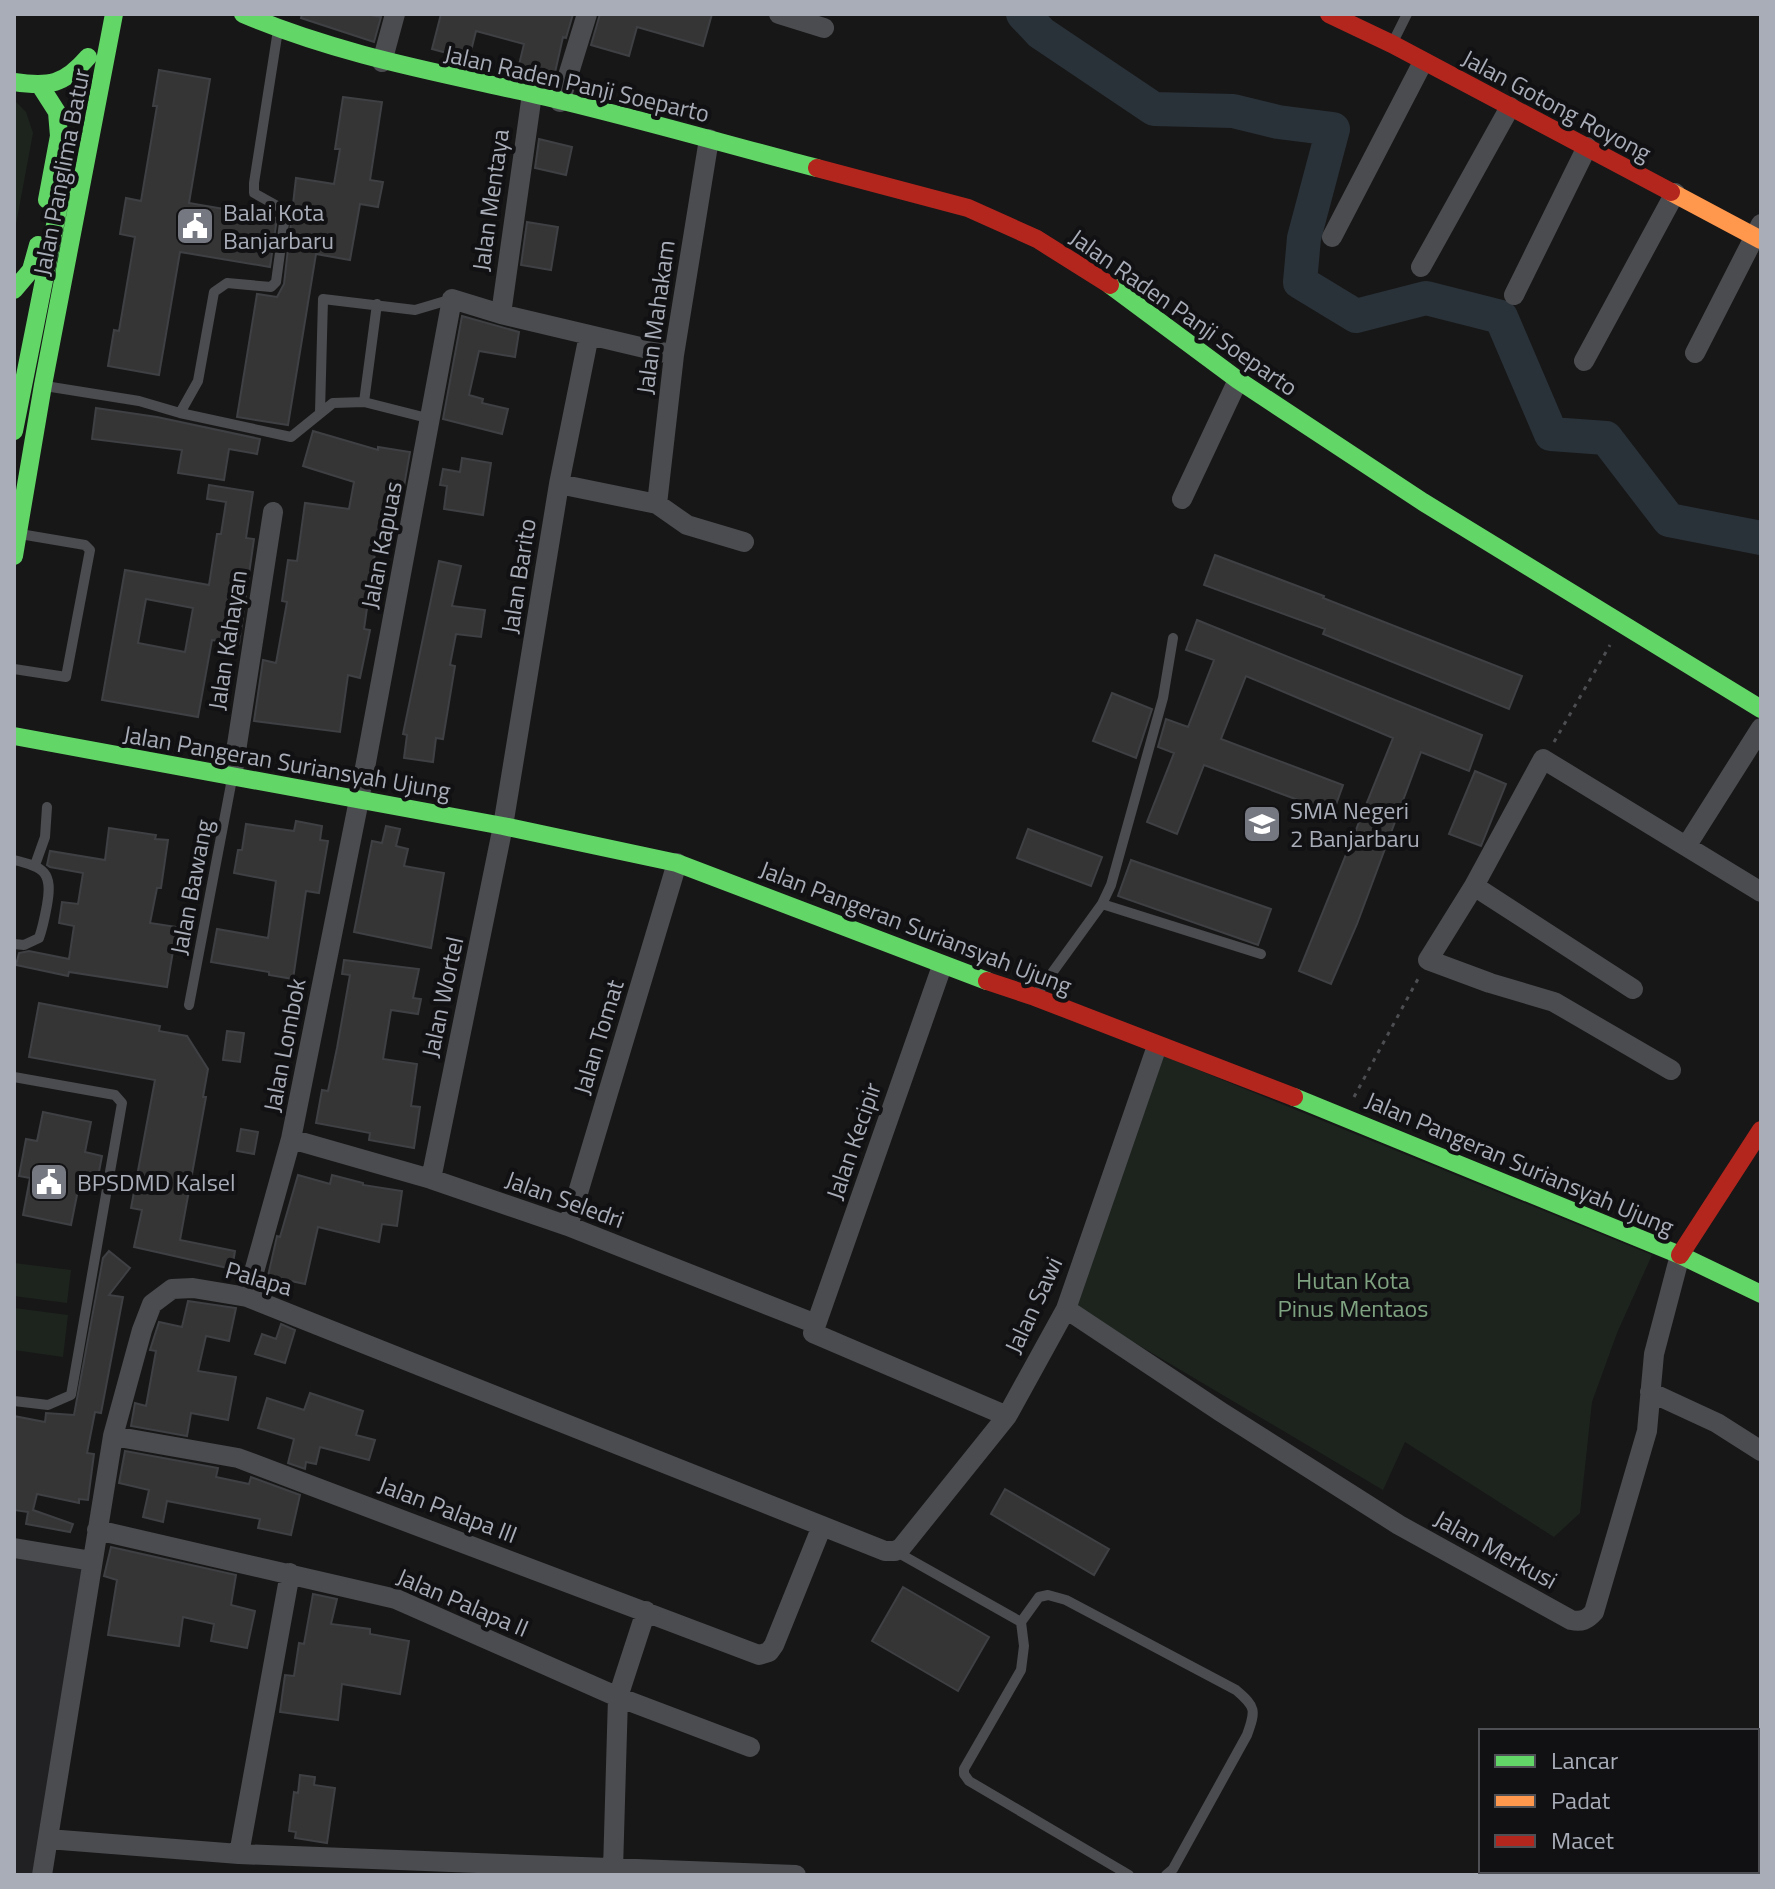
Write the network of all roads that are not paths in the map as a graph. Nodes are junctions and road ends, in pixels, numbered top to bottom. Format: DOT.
graph roads {
  1 [pos="96,14"];
  2 [pos="114,14"];
  3 [pos="243,14"];
  4 [pos="395,14"];
  5 [pos="587,14"];
  6 [pos="779,14"];
  7 [pos="1329,14"];
  8 [pos="1407,14"];
  9 [pos="824,28"];
  10 [pos="278,29"];
  11 [pos="1392,44"];
  12 [pos="88,57"];
  13 [pos="382,62"];
  14 [pos="1423,62"];
  15 [pos="14,82"];
  16 [pos="41,87"];
  17 [pos="532,94"];
  18 [pos="560,102"];
  19 [pos="1510,107"];
  20 [pos="709,139"];
  21 [pos="1587,147"];
  22 [pos="1675,193"];
  23 [pos="1759,233"];
  24 [pos="1332,237"];
  25 [pos="1421,267"];
  26 [pos="14,290"];
  27 [pos="1514,295"];
  28 [pos="452,299"];
  29 [pos="377,304"];
  30 [pos="501,314"];
  31 [pos="14,327"];
  32 [pos="589,335"];
  33 [pos="1695,353"];
  34 [pos="674,355"];
  35 [pos="27,360"];
  36 [pos="1584,361"];
  37 [pos="1238,380"];
  38 [pos="43,385"];
  39 [pos="364,402"];
  40 [pos="320,412"];
  41 [pos="180,413"];
  42 [pos="431,419"];
  43 [pos="14,431"];
  44 [pos="559,484"];
  45 [pos="1182,499"];
  46 [pos="657,504"];
  47 [pos="273,512"];
  48 [pos="18,534"];
  49 [pos="744,542"];
  50 [pos="14,556"];
  51 [pos="1173,638"];
  52 [pos="14,669"];
  53 [pos="1761,709"];
  54 [pos="1761,728"];
  55 [pos="14,736"];
  56 [pos="232,777"];
  57 [pos="359,800"];
  58 [pos="47,807"];
  59 [pos="503,826"];
  60 [pos="1687,845"];
  61 [pos="14,860"];
  62 [pos="677,863"];
  63 [pos="35,865"];
  64 [pos="1474,886"];
  65 [pos="1761,892"];
  66 [pos="1102,904"];
  67 [pos="14,944"];
  68 [pos="1261,954"];
  69 [pos="942,966"];
  70 [pos="1633,989"];
  71 [pos="1035,997"];
  72 [pos="189,1005"];
  73 [pos="1157,1046"];
  74 [pos="1671,1070"];
  75 [pos="14,1077"];
  76 [pos="1761,1130"];
  77 [pos="291,1139"];
  78 [pos="431,1179"];
  79 [pos="568,1226"];
  80 [pos="1680,1255"];
  81 [pos="1761,1294"];
  82 [pos="247,1297"];
  83 [pos="1066,1309"];
  84 [pos="814,1328"];
  85 [pos="1650,1392"];
  86 [pos="14,1401"];
  87 [pos="1007,1416"];
  88 [pos="113,1436"];
  89 [pos="1761,1451"];
  90 [pos="822,1526"];
  91 [pos="97,1530"];
  92 [pos="14,1548"];
  93 [pos="895,1551"];
  94 [pos="92,1561"];
  95 [pos="290,1573"];
  96 [pos="646,1611"];
  97 [pos="1021,1622"];
  98 [pos="618,1697"];
  99 [pos="750,1747"];
  100 [pos="48,1839"];
  101 [pos="239,1854"];
  102 [pos="613,1870"];
  103 [pos="549,1871"];
  104 [pos="42,1875"];
  105 [pos="796,1875"];
  106 [pos="1129,1875"];
  107 [pos="1166,1875"];
  1 -- 12 [label="main road, Jalan Panglima Batur"];
  2 -- 38 [label="main road, Jalan Panglima Batur"];
  3 -- 10 [label="main road, Jalan Raden Panji Soeparto"];
  4 -- 13 [label="street"];
  5 -- 18 [label="street"];
  6 -- 9 [label="street"];
  7 -- 11 [label="main road, Jalan Gotong Royong"];
  8 -- 11 [label="lane"];
  10 -- 13 [label="main road, Jalan Raden Panji Soeparto"];
  10 -- 41 [label="lane"];
  11 -- 14 [label="main road, Jalan Gotong Royong"];
  12 -- 16 [label="main road"];
  12 -- 35 [label="main road, Jalan Panglima Batur"];
  13 -- 17 [label="main road, Jalan Raden Panji Soeparto"];
  14 -- 19 [label="main road, Jalan Gotong Royong"];
  14 -- 24 [label="street"];
  15 -- 16 [label="main road"];
  16 -- 26 [label="main road"];
  17 -- 18 [label="main road, Jalan Raden Panji Soeparto"];
  17 -- 30 [label="street, Jalan Mentaya"];
  18 -- 20 [label="main road, Jalan Raden Panji Soeparto"];
  19 -- 21 [label="main road, Jalan Gotong Royong"];
  19 -- 25 [label="street"];
  20 -- 34 [label="street, Jalan Mahakam"];
  20 -- 37 [label="main road, Jalan Raden Panji Soeparto"];
  21 -- 22 [label="main road, Jalan Gotong Royong"];
  21 -- 27 [label="street"];
  22 -- 23 [label="main road, Jalan Gotong Royong"];
  22 -- 36 [label="street"];
  23 -- 33 [label="street"];
  28 -- 29 [label="lane"];
  28 -- 30 [label="street"];
  28 -- 42 [label="street, Jalan Kapuas"];
  29 -- 39 [label="lane"];
  29 -- 40 [label="lane"];
  30 -- 32 [label="street"];
  31 -- 35 [label="main road"];
  32 -- 34 [label="street"];
  32 -- 44 [label="street, Jalan Barito"];
  34 -- 46 [label="street, Jalan Mahakam"];
  35 -- 43 [label="main road, Jalan Panglima Batur"];
  37 -- 45 [label="street"];
  37 -- 53 [label="main road, Jalan Raden Panji Soeparto"];
  38 -- 41 [label="lane"];
  38 -- 48 [label="main road, Jalan Panglima Batur"];
  39 -- 40 [label="lane"];
  39 -- 42 [label="lane"];
  40 -- 41 [label="lane"];
  42 -- 57 [label="street, Jalan Kapuas"];
  44 -- 46 [label="street"];
  44 -- 59 [label="street, Jalan Barito"];
  46 -- 49 [label="street"];
  47 -- 56 [label="street, Jalan Kahayan"];
  48 -- 50 [label="main road, Jalan Panglima Batur"];
  48 -- 52 [label="lane"];
  51 -- 66 [label="lane"];
  54 -- 60 [label="street"];
  55 -- 56 [label="main road, Jalan Pangeran Suriansyah Ujung"];
  56 -- 57 [label="main road, Jalan Pangeran Suriansyah Ujung"];
  56 -- 72 [label="lane, Jalan Bawang"];
  57 -- 59 [label="main road, Jalan Pangeran Suriansyah Ujung"];
  57 -- 77 [label="street, Jalan Lombok"];
  58 -- 63 [label="lane"];
  59 -- 62 [label="main road, Jalan Pangeran Suriansyah Ujung"];
  59 -- 78 [label="street, Jalan Wortel"];
  60 -- 64 [label="street"];
  60 -- 65 [label="street"];
  61 -- 63 [label="lane"];
  62 -- 69 [label="main road, Jalan Pangeran Suriansyah Ujung"];
  62 -- 79 [label="street, Jalan Tomat"];
  63 -- 67 [label="lane"];
  64 -- 70 [label="street"];
  64 -- 74 [label="street"];
  66 -- 68 [label="lane"];
  66 -- 71 [label="lane"];
  69 -- 71 [label="main road, Jalan Pangeran Suriansyah Ujung"];
  69 -- 84 [label="street, Jalan Kecipir"];
  71 -- 73 [label="main road, Jalan Pangeran Suriansyah Ujung"];
  73 -- 80 [label="main road, Jalan Pangeran Suriansyah Ujung"];
  73 -- 83 [label="street, Jalan Sawi"];
  75 -- 86 [label="lane"];
  76 -- 80 [label="main road"];
  77 -- 78 [label="street, Jalan Seledri"];
  77 -- 82 [label="street, Jalan Lombok"];
  78 -- 79 [label="street, Jalan Seledri"];
  79 -- 84 [label="street, Jalan Seledri"];
  80 -- 81 [label="main road, Jalan Pangeran Suriansyah Ujung"];
  80 -- 85 [label="street, Jalan Merkusi"];
  82 -- 88 [label="street, Palapa"];
  82 -- 90 [label="street, Palapa"];
  83 -- 85 [label="street, Jalan Merkusi"];
  83 -- 87 [label="street, Jalan Sawi"];
  84 -- 87 [label="street, Jalan Seledri"];
  85 -- 89 [label="street"];
  87 -- 93 [label="street, Jalan Sawi"];
  88 -- 91 [label="street, Palapa"];
  88 -- 96 [label="street, Jalan Palapa III"];
  90 -- 93 [label="street, Palapa"];
  90 -- 96 [label="street, Jalan Palapa III"];
  91 -- 94 [label="street, Palapa"];
  91 -- 95 [label="street, Jalan Palapa II"];
  92 -- 94 [label="street"];
  93 -- 97 [label="lane"];
  94 -- 100 [label="street, Palapa"];
  95 -- 98 [label="street, Jalan Palapa II"];
  95 -- 101 [label="street"];
  96 -- 98 [label="street"];
  97 -- 106 [label="lane"];
  97 -- 107 [label="lane"];
  98 -- 99 [label="street, Jalan Palapa II"];
  98 -- 102 [label="street"];
  100 -- 101 [label="street"];
  100 -- 104 [label="street, Palapa"];
  101 -- 103 [label="street"];
  102 -- 103 [label="street"];
  102 -- 105 [label="street"];
}
